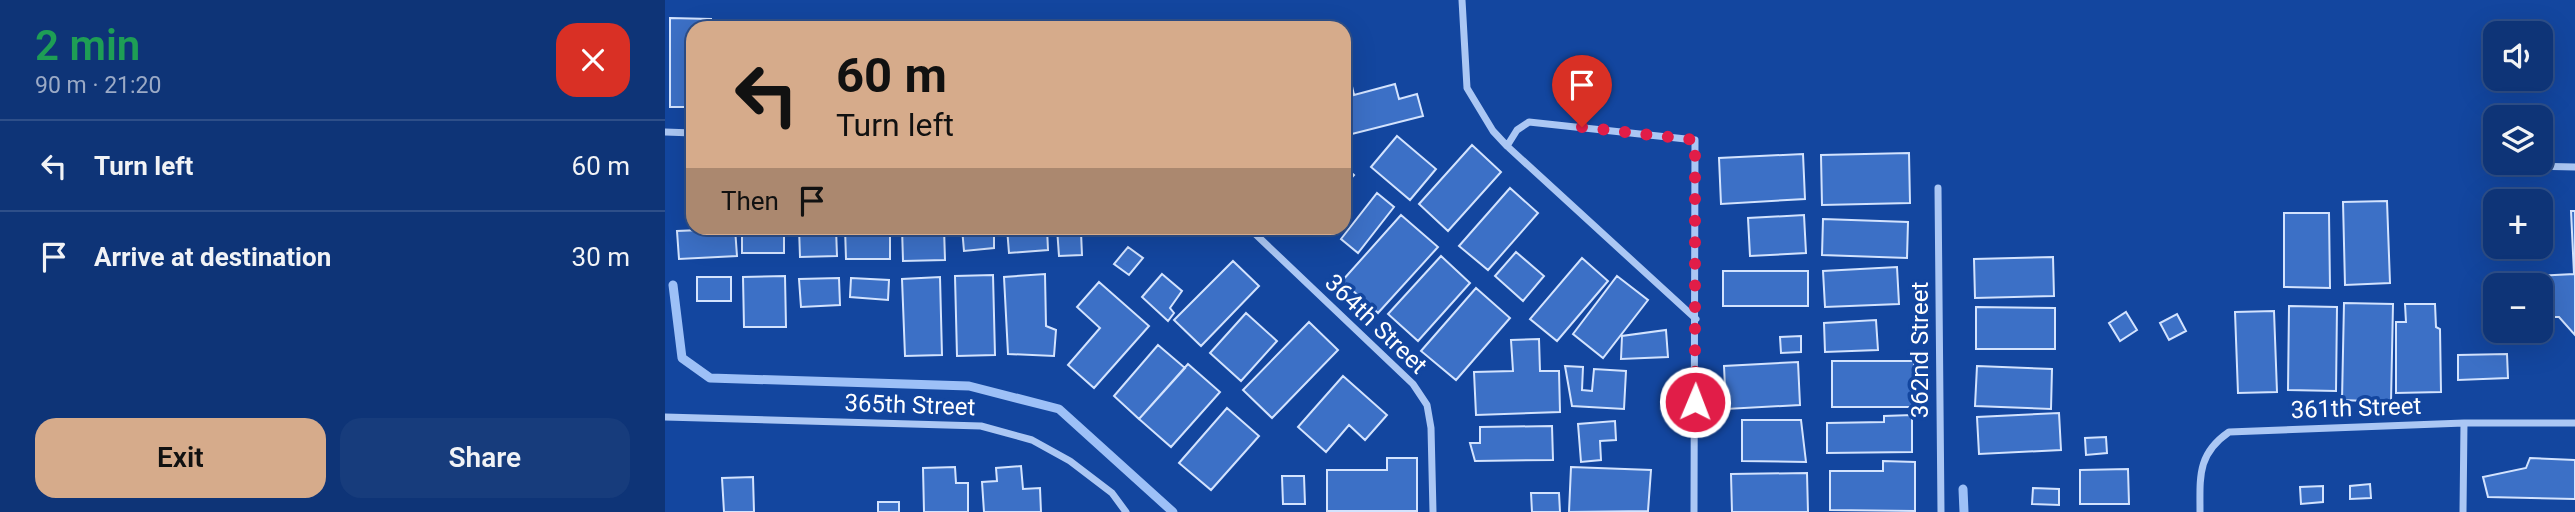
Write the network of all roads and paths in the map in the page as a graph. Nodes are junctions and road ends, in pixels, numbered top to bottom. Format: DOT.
graph roads {
  1 [pos="1462,0"];
  2 [pos="665,132"];
  3 [pos="686,133"];
  4 [pos="1507,146"];
  5 [pos="2553,166"];
  6 [pos="2575,167"];
  7 [pos="1938,188"];
  8 [pos="1255,235"];
  9 [pos="1696,319"];
  10 [pos="665,417"];
  11 [pos="2464,423"];
  12 [pos="2575,423"];
  13 [pos="1126,512"];
  14 [pos="1433,512"];
  15 [pos="1694,512"];
  16 [pos="1941,512"];
  17 [pos="2200,512"];
  18 [pos="2463,512"];
  1 -- 4 [label="street"];
  2 -- 3 [label="street"];
  4 -- 9 [label="street"];
  4 -- 9 [label="street"];
  5 -- 6 [label="street"];
  7 -- 16 [label="street, 362nd Street"];
  8 -- 14 [label="street, 364th Street"];
  9 -- 15 [label="street"];
  10 -- 13 [label="street, 365th Street"];
  11 -- 12 [label="street, 361th Street"];
  11 -- 17 [label="street, 361th Street"];
  11 -- 18 [label="street"];
}
